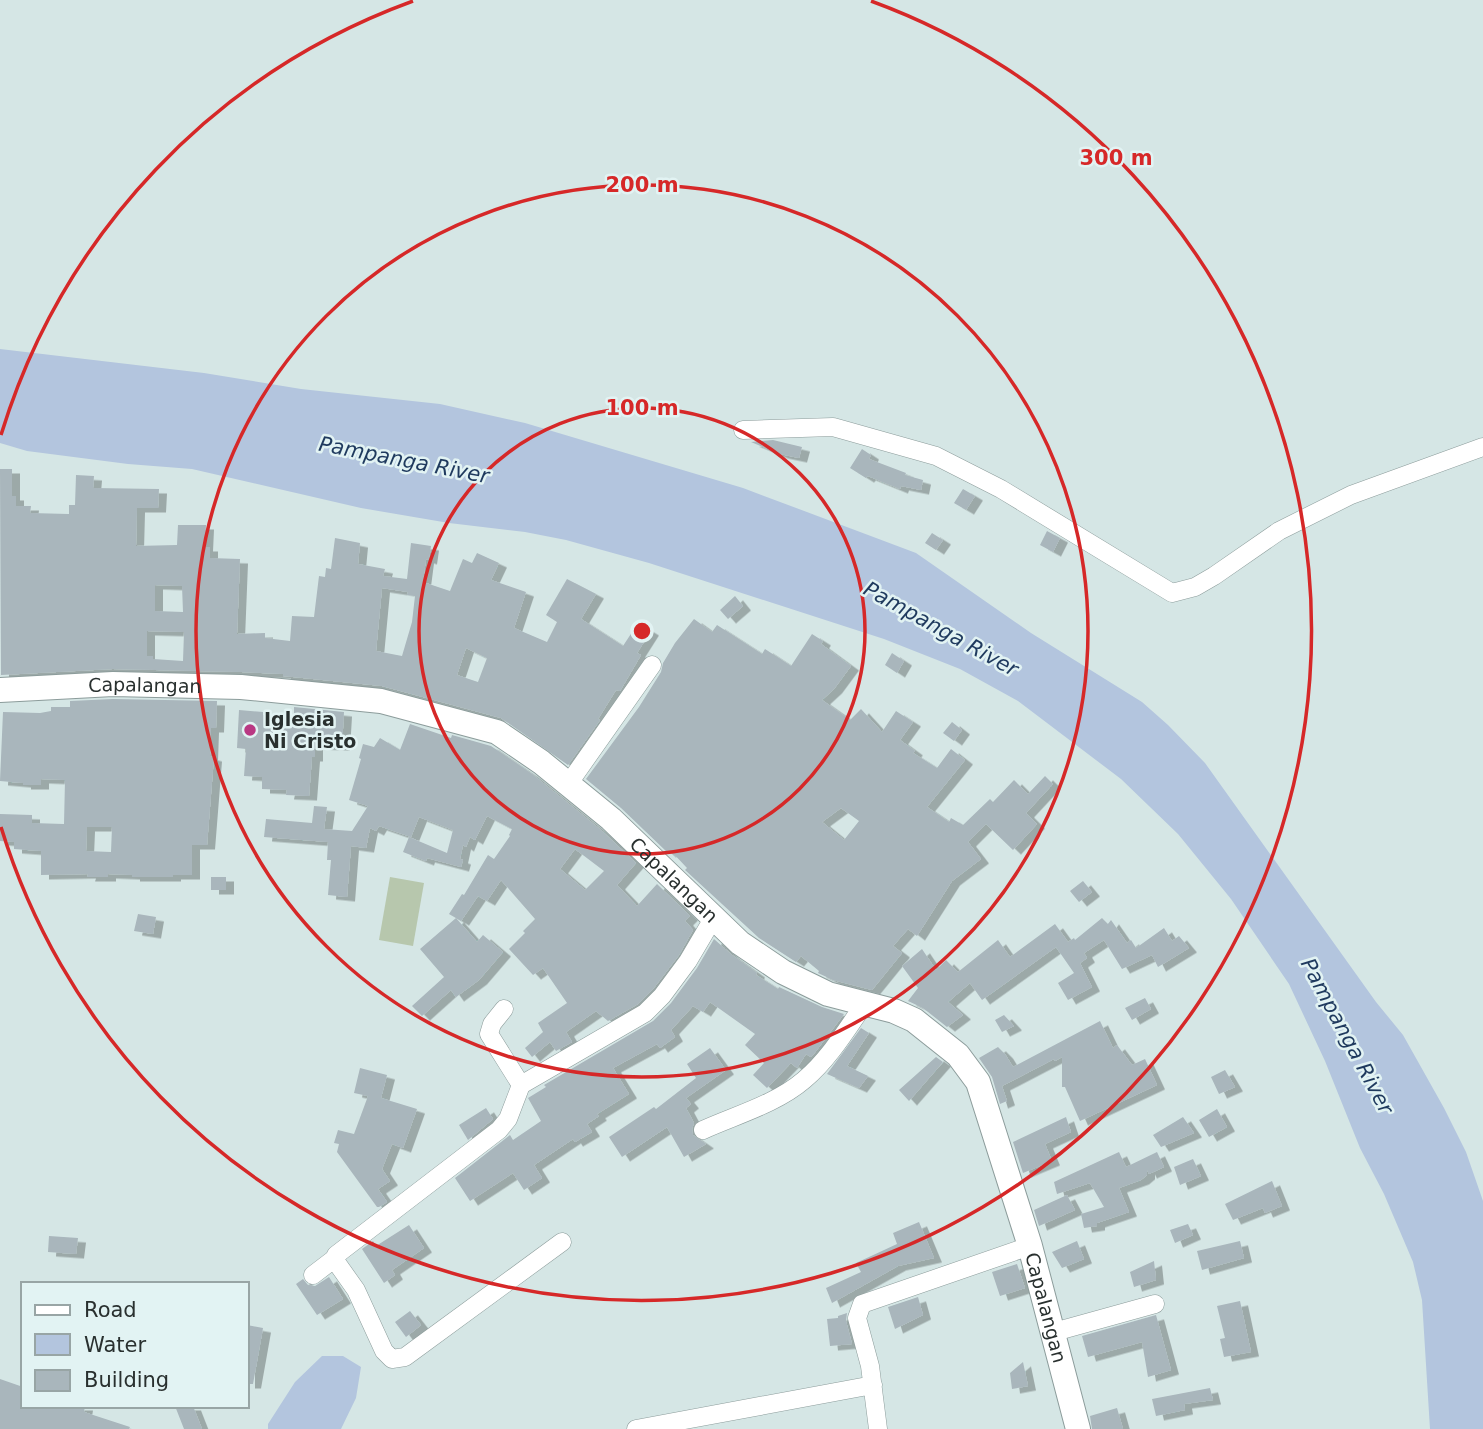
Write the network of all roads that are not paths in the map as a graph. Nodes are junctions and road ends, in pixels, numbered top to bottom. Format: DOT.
graph roads {
  1 [pos="743,430"];
  2 [pos="1483,447"];
  3 [pos="652,665"];
  4 [pos="0,690"];
  5 [pos="569,783"];
  6 [pos="714,917"];
  7 [pos="865,1003"];
  8 [pos="504,1009"];
  9 [pos="521,1085"];
  10 [pos="703,1130"];
  11 [pos="562,1242"];
  12 [pos="1030,1246"];
  13 [pos="334,1259"];
  14 [pos="313,1275"];
  15 [pos="1155,1304"];
  16 [pos="1054,1332"];
  17 [pos="873,1385"];
  18 [pos="636,1429"];
  19 [pos="878,1429"];
  20 [pos="1078,1429"];
  1 -- 2 [label="street"];
  3 -- 5 [label="street"];
  4 -- 5 [label="street, Capalangan"];
  5 -- 6 [label="street, Capalangan"];
  6 -- 7 [label="street, Capalangan"];
  6 -- 9 [label="street"];
  7 -- 10 [label="street"];
  7 -- 12 [label="street, Capalangan"];
  8 -- 9 [label="street"];
  9 -- 13 [label="street"];
  11 -- 13 [label="street"];
  12 -- 16 [label="street, Capalangan"];
  12 -- 17 [label="street"];
  13 -- 14 [label="street"];
  15 -- 16 [label="street"];
  16 -- 20 [label="street, Capalangan"];
  17 -- 18 [label="street"];
  17 -- 19 [label="street"];
}
